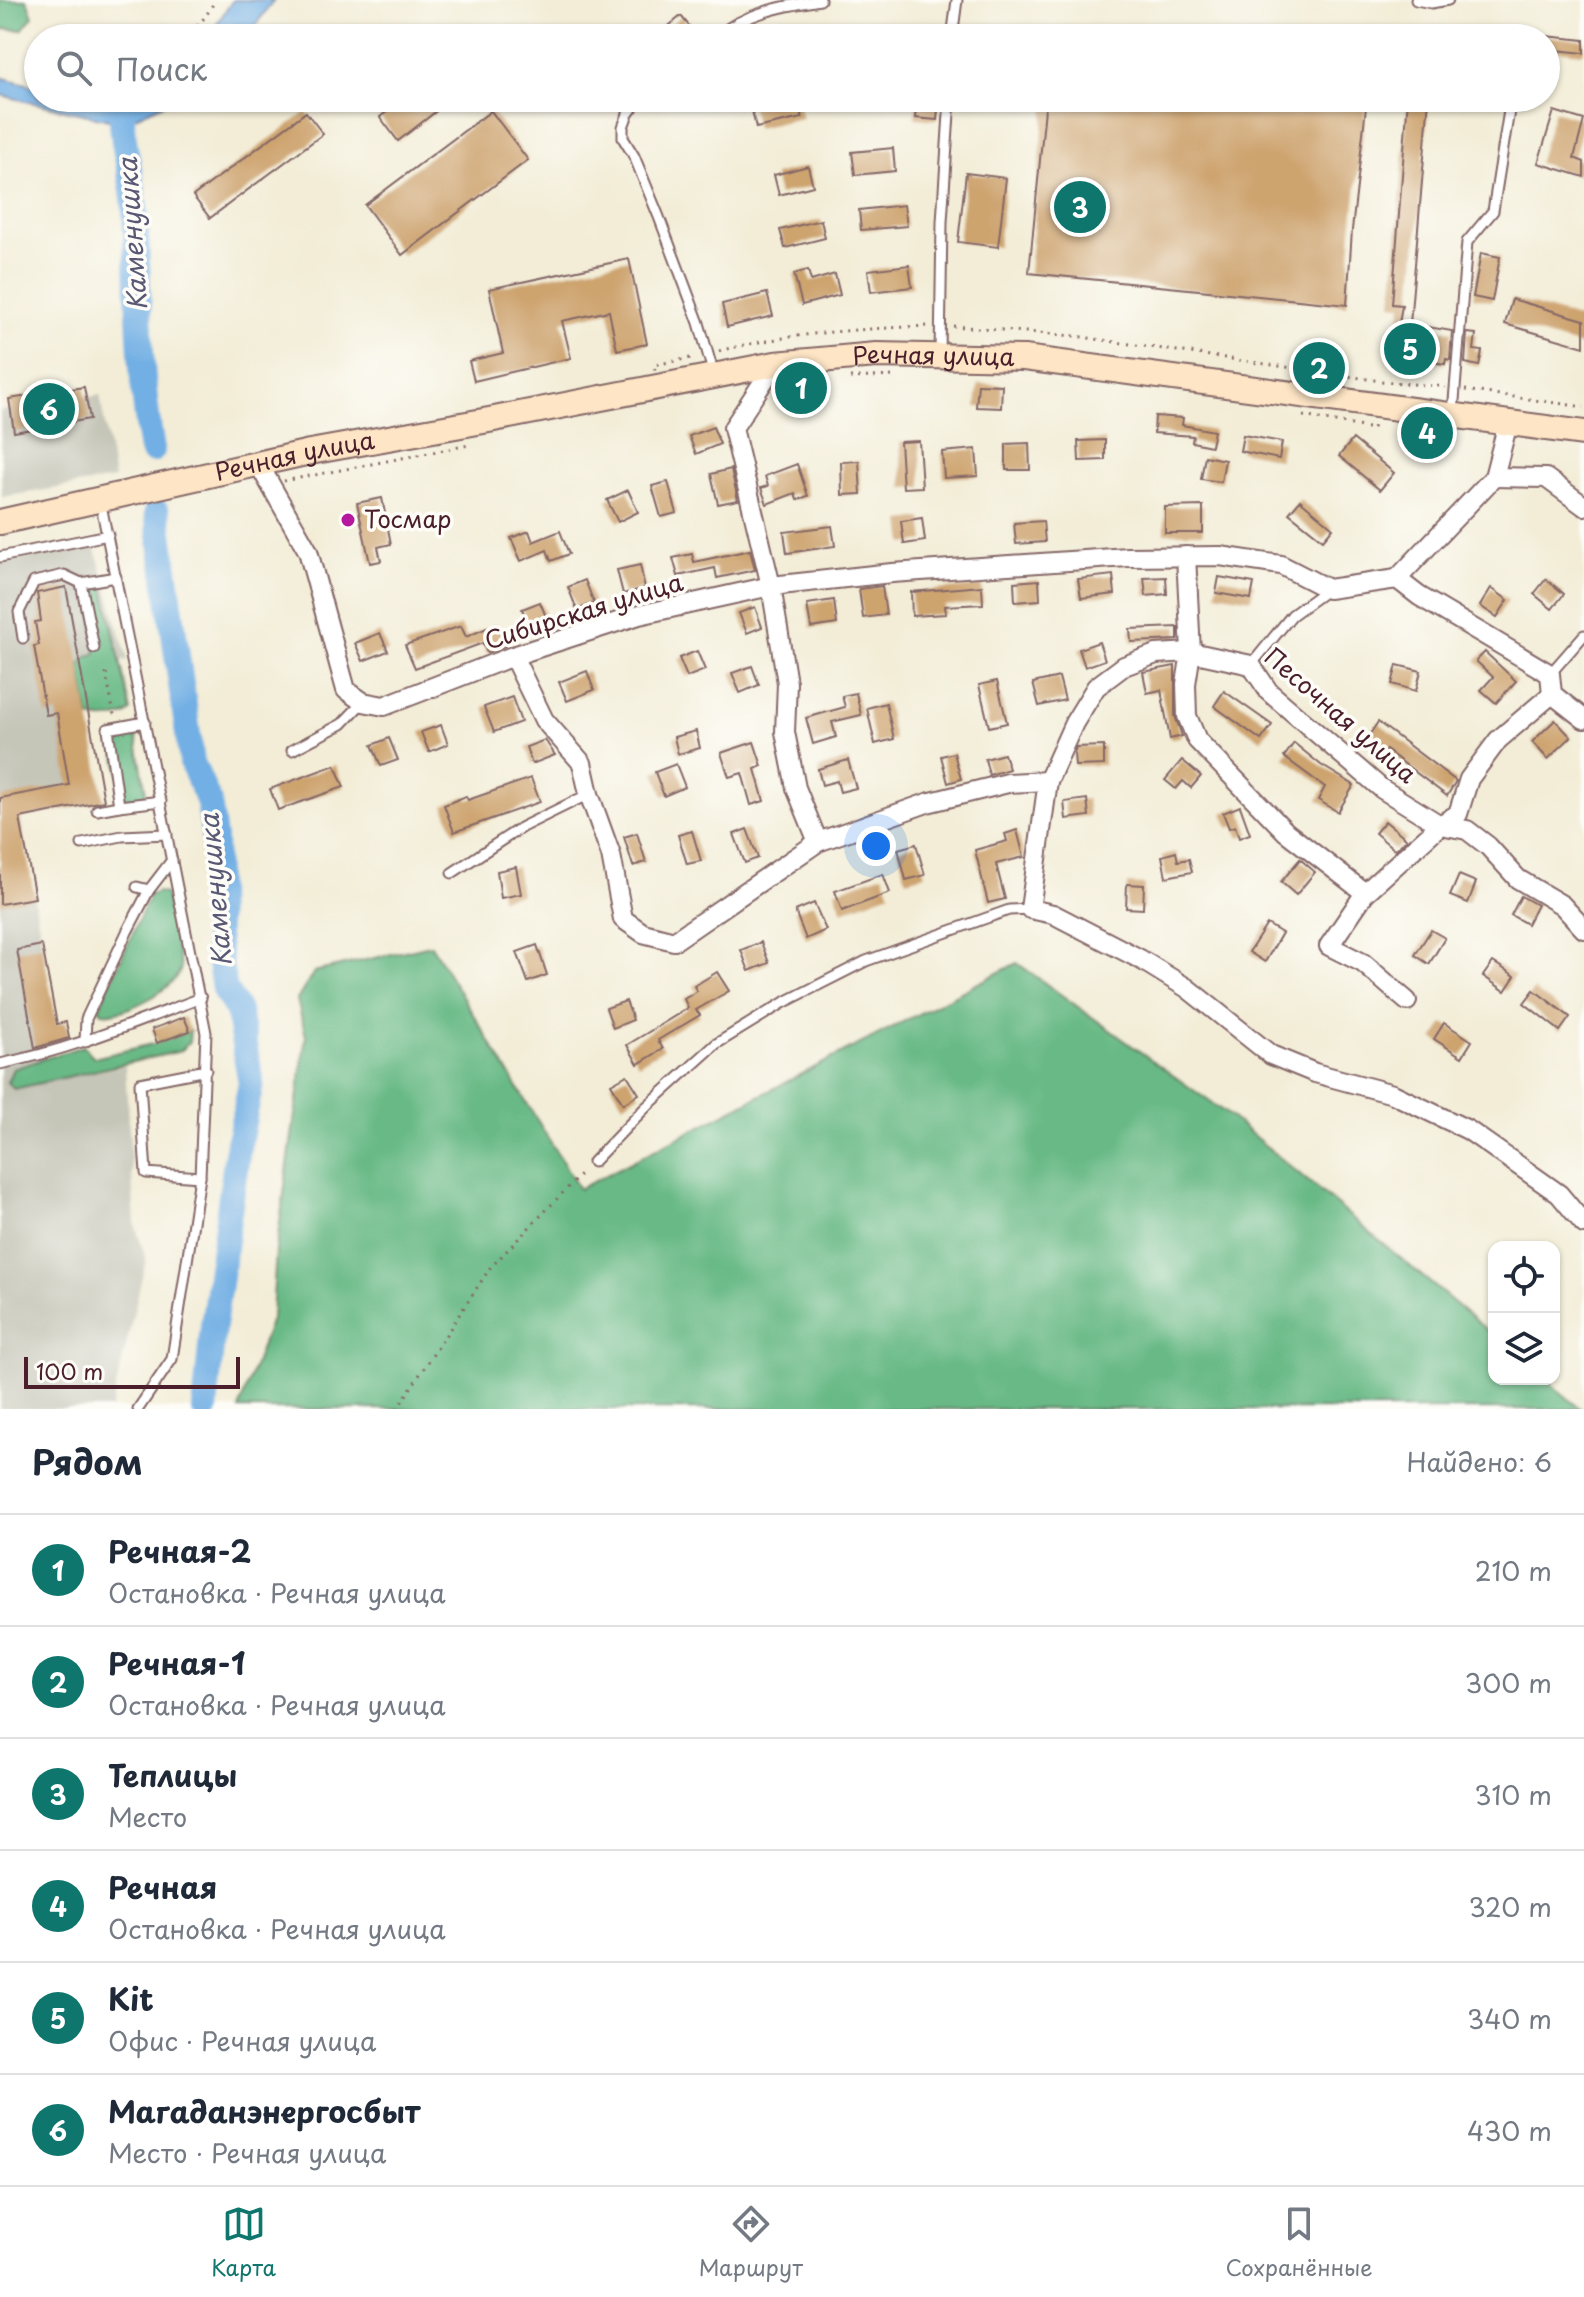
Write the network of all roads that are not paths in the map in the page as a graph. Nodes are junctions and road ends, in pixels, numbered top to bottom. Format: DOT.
graph roads {
  1 [pos="820,0"];
  2 [pos="957,0"];
  3 [pos="1416,0"];
  4 [pos="1450,1"];
  5 [pos="732,24"];
  6 [pos="954,24"];
  7 [pos="630,112"];
  8 [pos="949,112"];
  9 [pos="1509,112"];
  10 [pos="940,355"];
  11 [pos="775,364"];
  12 [pos="714,375"];
  13 [pos="1453,416"];
  14 [pos="1508,423"];
  15 [pos="1584,433"];
  16 [pos="264,473"];
  17 [pos="1494,477"];
  18 [pos="106,499"];
  19 [pos="1584,506"];
  20 [pos="0,522"];
  21 [pos="108,535"];
  22 [pos="1186,556"];
  23 [pos="0,557"];
  24 [pos="116,577"];
  25 [pos="1397,579"];
  26 [pos="81,583"];
  27 [pos="771,586"];
  28 [pos="1328,589"];
  29 [pos="1584,635"];
  30 [pos="23,638"];
  31 [pos="94,648"];
  32 [pos="1191,652"];
  33 [pos="513,656"];
  34 [pos="1251,665"];
  35 [pos="1550,674"];
  36 [pos="1552,694"];
  37 [pos="363,702"];
  38 [pos="1584,719"];
  39 [pos="145,722"];
  40 [pos="292,750"];
  41 [pos="1048,781"];
  42 [pos="589,794"];
  43 [pos="161,801"];
  44 [pos="119,806"];
  45 [pos="97,810"];
  46 [pos="1440,825"];
  47 [pos="167,834"];
  48 [pos="818,842"];
  49 [pos="82,844"];
  50 [pos="172,860"];
  51 [pos="452,873"];
  52 [pos="137,887"];
  53 [pos="149,890"];
  54 [pos="1365,893"];
  55 [pos="1030,909"];
  56 [pos="1584,929"];
  57 [pos="201,998"];
  58 [pos="1407,1001"];
  59 [pos="85,1042"];
  60 [pos="0,1064"];
  61 [pos="206,1070"];
  62 [pos="593,1162"];
  63 [pos="200,1177"];
  64 [pos="1584,1224"];
  65 [pos="138,1409"];
  1 -- 5 [label="lane"];
  2 -- 6 [label="lane"];
  3 -- 4 [label="lane"];
  7 -- 12 [label="lane"];
  8 -- 10 [label="lane"];
  9 -- 13 [label="lane"];
  10 -- 11 [label="main road, Речная улица"];
  10 -- 13 [label="main road, Речная улица"];
  11 -- 12 [label="main road, Речная улица"];
  11 -- 27 [label="street"];
  12 -- 16 [label="main road, Речная улица"];
  13 -- 14 [label="main road, Речная улица"];
  14 -- 15 [label="main road, Речная улица"];
  14 -- 17 [label="street"];
  16 -- 18 [label="main road, Речная улица"];
  16 -- 37 [label="street"];
  17 -- 19 [label="street"];
  17 -- 25 [label="street"];
  18 -- 20 [label="main road"];
  18 -- 21 [label="lane"];
  21 -- 23 [label="lane"];
  21 -- 24 [label="lane"];
  22 -- 27 [label="street, Сибирская улица"];
  22 -- 28 [label="street, Сибирская улица"];
  22 -- 32 [label="street"];
  24 -- 26 [label="lane"];
  24 -- 39 [label="lane"];
  25 -- 28 [label="street"];
  25 -- 35 [label="street"];
  26 -- 30 [label="lane"];
  26 -- 31 [label="lane"];
  27 -- 33 [label="street, Сибирская улица"];
  27 -- 48 [label="street"];
  28 -- 34 [label="lane"];
  29 -- 35 [label="lane"];
  32 -- 34 [label="street, Песочная улица"];
  32 -- 41 [label="street, Песочная улица"];
  32 -- 54 [label="street"];
  33 -- 37 [label="street, Сибирская улица"];
  33 -- 42 [label="street"];
  34 -- 46 [label="street, Песочная улица"];
  35 -- 36 [label="street"];
  36 -- 38 [label="street"];
  36 -- 46 [label="street"];
  37 -- 40 [label="lane"];
  39 -- 43 [label="lane"];
  39 -- 44 [label="lane"];
  41 -- 48 [label="street"];
  41 -- 55 [label="street, Песочная улица"];
  42 -- 48 [label="street"];
  42 -- 51 [label="lane"];
  43 -- 44 [label="lane"];
  43 -- 47 [label="lane"];
  44 -- 45 [label="lane"];
  46 -- 54 [label="street"];
  46 -- 56 [label="street, Песочная улица"];
  47 -- 49 [label="lane"];
  47 -- 50 [label="lane"];
  50 -- 53 [label="lane"];
  50 -- 57 [label="lane"];
  52 -- 53 [label="lane"];
  53 -- 59 [label="lane"];
  54 -- 58 [label="street"];
  55 -- 62 [label="lane"];
  55 -- 64 [label="street"];
  57 -- 59 [label="lane"];
  57 -- 61 [label="lane"];
  59 -- 60 [label="lane"];
  61 -- 63 [label="lane"];
  61 -- 63 [label="lane"];
  63 -- 65 [label="lane"];
}
